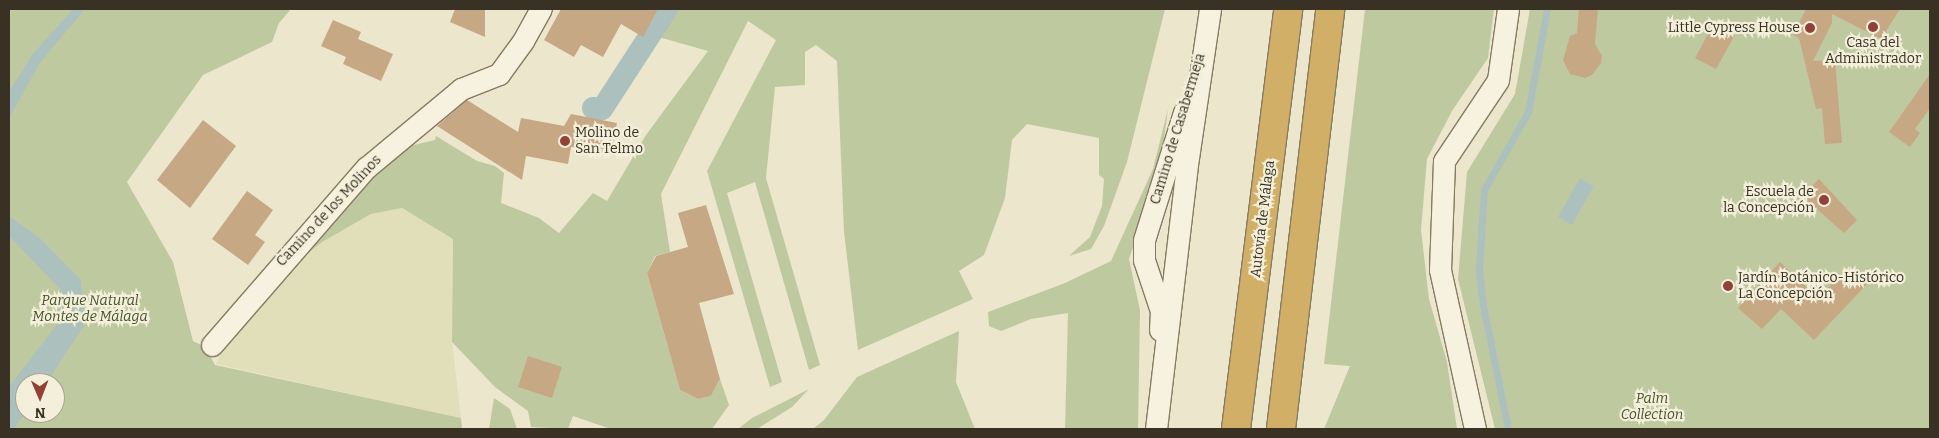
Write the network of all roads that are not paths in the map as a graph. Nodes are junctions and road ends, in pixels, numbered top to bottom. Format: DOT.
graph roads {
  1 [pos="541,9"];
  2 [pos="1210,9"];
  3 [pos="1288,9"];
  4 [pos="1330,9"];
  5 [pos="1508,9"];
  6 [pos="1204,45"];
  7 [pos="212,346"];
  8 [pos="1164,369"];
  9 [pos="1156,429"];
  10 [pos="1236,429"];
  11 [pos="1280,429"];
  12 [pos="1475,429"];
  1 -- 7 [label="street, Camino de los Molinos"];
  2 -- 6 [label="street"];
  3 -- 10 [label="highway, Autovía de Málaga"];
  4 -- 11 [label="highway"];
  5 -- 12 [label="street"];
  6 -- 8 [label="street, Camino de Casabermeja"];
  6 -- 8 [label="street, Camino de Casabermeja"];
  8 -- 9 [label="street"];
}
